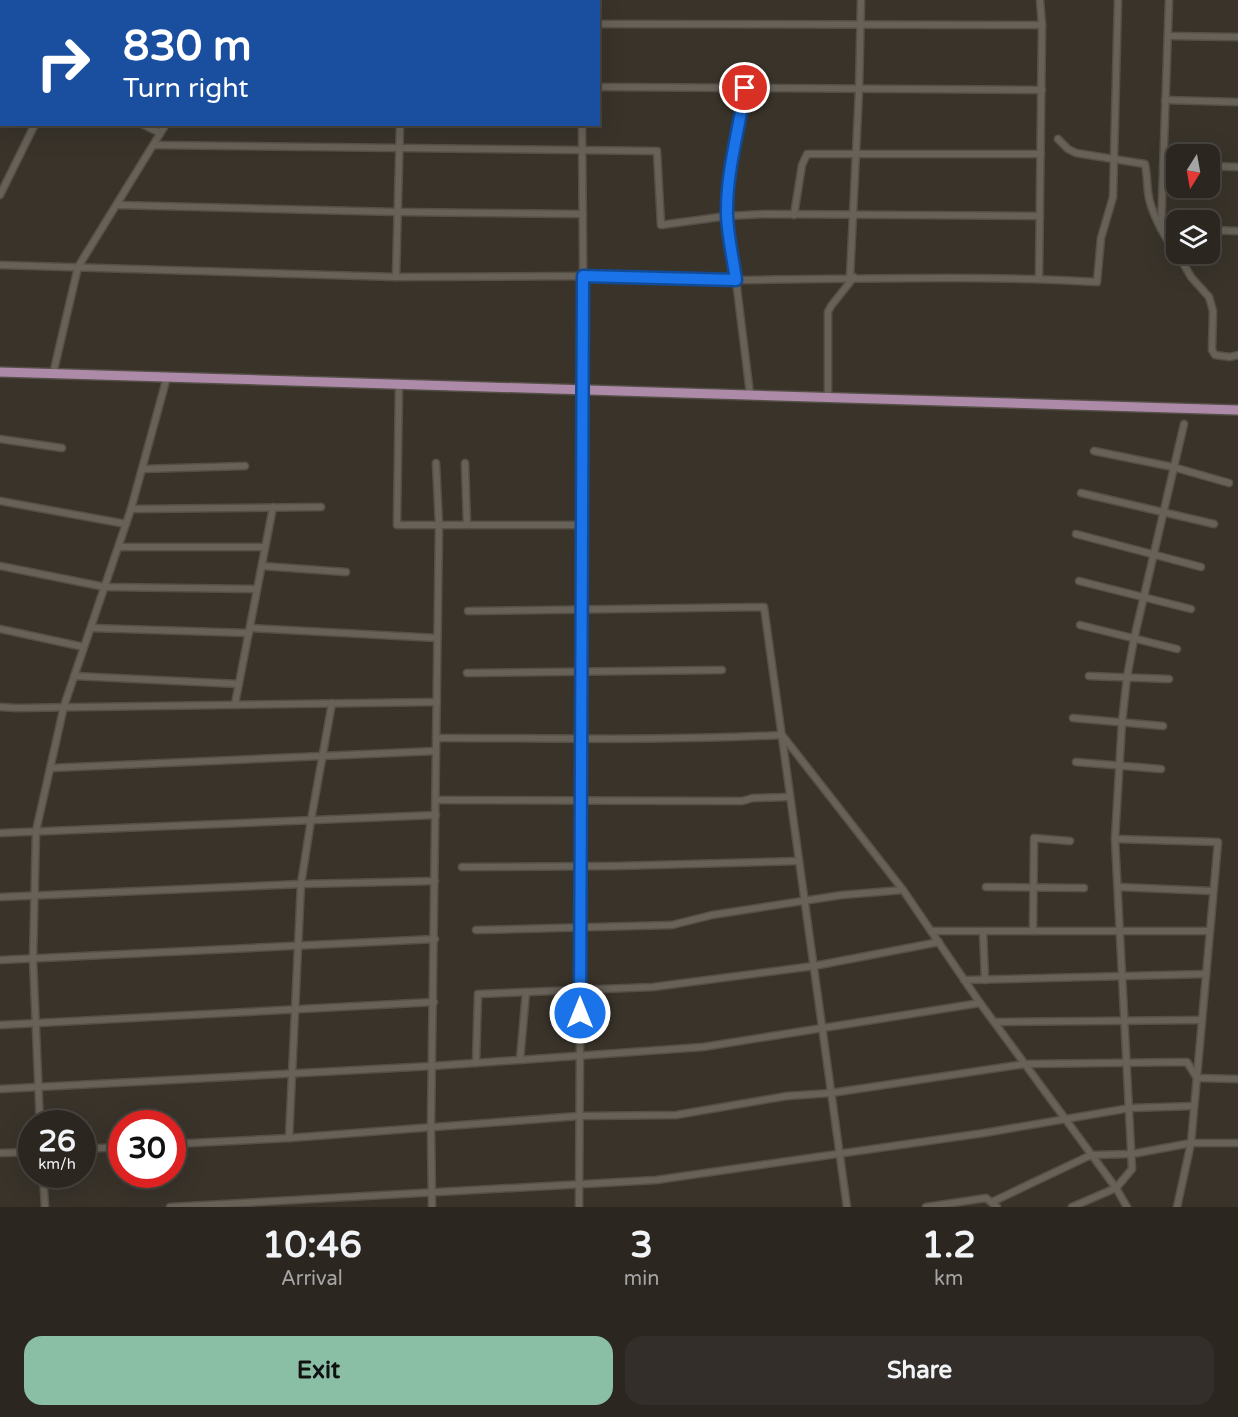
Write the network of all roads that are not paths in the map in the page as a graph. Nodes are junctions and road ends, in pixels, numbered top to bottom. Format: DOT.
graph roads {
  1 [pos="861,0"];
  2 [pos="1040,0"];
  3 [pos="1118,0"];
  4 [pos="1169,0"];
  5 [pos="600,24"];
  6 [pos="860,26"];
  7 [pos="1042,26"];
  8 [pos="1168,36"];
  9 [pos="1238,38"];
  10 [pos="600,87"];
  11 [pos="745,88"];
  12 [pos="859,90"];
  13 [pos="1042,90"];
  14 [pos="1165,100"];
  15 [pos="1238,102"];
  16 [pos="34,126"];
  17 [pos="146,126"];
  18 [pos="165,126"];
  19 [pos="400,126"];
  20 [pos="582,126"];
  21 [pos="160,133"];
  22 [pos="1058,139"];
  23 [pos="154,145"];
  24 [pos="399,148"];
  25 [pos="583,149"];
  26 [pos="856,153"];
  27 [pos="1041,154"];
  28 [pos="1114,160"];
  29 [pos="1163,165"];
  30 [pos="1220,166"];
  31 [pos="1238,167"];
  32 [pos="0,195"];
  33 [pos="117,205"];
  34 [pos="397,212"];
  35 [pos="583,214"];
  36 [pos="794,215"];
  37 [pos="852,215"];
  38 [pos="727,216"];
  39 [pos="1040,216"];
  40 [pos="1161,229"];
  41 [pos="1166,229"];
  42 [pos="1220,230"];
  43 [pos="1238,231"];
  44 [pos="1166,240"];
  45 [pos="1184,264"];
  46 [pos="0,265"];
  47 [pos="78,267"];
  48 [pos="583,276"];
  49 [pos="396,277"];
  50 [pos="852,277"];
  51 [pos="1040,279"];
  52 [pos="736,280"];
  53 [pos="1238,355"];
  54 [pos="0,372"];
  55 [pos="53,374"];
  56 [pos="167,377"];
  57 [pos="399,384"];
  58 [pos="584,389"];
  59 [pos="750,394"];
  60 [pos="828,397"];
  61 [pos="1238,410"];
  62 [pos="1184,424"];
  63 [pos="0,439"];
  64 [pos="62,448"];
  65 [pos="1094,451"];
  66 [pos="436,463"];
  67 [pos="465,463"];
  68 [pos="245,466"];
  69 [pos="1173,467"];
  70 [pos="142,469"];
  71 [pos="1229,483"];
  72 [pos="1081,493"];
  73 [pos="0,501"];
  74 [pos="273,507"];
  75 [pos="321,507"];
  76 [pos="131,509"];
  77 [pos="1163,512"];
  78 [pos="1214,524"];
  79 [pos="126,525"];
  80 [pos="439,525"];
  81 [pos="467,525"];
  82 [pos="584,525"];
  83 [pos="1076,534"];
  84 [pos="119,547"];
  85 [pos="266,547"];
  86 [pos="1153,554"];
  87 [pos="262,566"];
  88 [pos="0,567"];
  89 [pos="1201,567"];
  90 [pos="346,572"];
  91 [pos="1079,581"];
  92 [pos="105,587"];
  93 [pos="257,589"];
  94 [pos="1143,597"];
  95 [pos="1191,609"];
  96 [pos="583,610"];
  97 [pos="468,611"];
  98 [pos="1080,625"];
  99 [pos="91,628"];
  100 [pos="0,630"];
  101 [pos="249,630"];
  102 [pos="438,638"];
  103 [pos="1134,639"];
  104 [pos="84,647"];
  105 [pos="1177,650"];
  106 [pos="722,670"];
  107 [pos="583,672"];
  108 [pos="467,673"];
  109 [pos="74,676"];
  110 [pos="1089,676"];
  111 [pos="1127,677"];
  112 [pos="1169,679"];
  113 [pos="239,684"];
  114 [pos="437,702"];
  115 [pos="332,703"];
  116 [pos="235,704"];
  117 [pos="64,706"];
  118 [pos="0,707"];
  119 [pos="1072,718"];
  120 [pos="1122,722"];
  121 [pos="1163,726"];
  122 [pos="782,735"];
  123 [pos="436,738"];
  124 [pos="582,739"];
  125 [pos="436,751"];
  126 [pos="324,756"];
  127 [pos="1076,762"];
  128 [pos="1120,765"];
  129 [pos="51,768"];
  130 [pos="1161,769"];
  131 [pos="790,797"];
  132 [pos="436,800"];
  133 [pos="582,802"];
  134 [pos="436,815"];
  135 [pos="311,820"];
  136 [pos="36,831"];
  137 [pos="0,833"];
  138 [pos="1115,839"];
  139 [pos="1070,840"];
  140 [pos="799,861"];
  141 [pos="582,866"];
  142 [pos="462,867"];
  143 [pos="435,881"];
  144 [pos="301,884"];
  145 [pos="986,887"];
  146 [pos="1118,887"];
  147 [pos="1034,888"];
  148 [pos="1084,888"];
  149 [pos="903,890"];
  150 [pos="1214,891"];
  151 [pos="34,894"];
  152 [pos="0,897"];
  153 [pos="805,901"];
  154 [pos="581,928"];
  155 [pos="476,930"];
  156 [pos="931,931"];
  157 [pos="983,931"];
  158 [pos="1033,931"];
  159 [pos="1121,931"];
  160 [pos="1210,931"];
  161 [pos="435,939"];
  162 [pos="939,942"];
  163 [pos="298,946"];
  164 [pos="33,959"];
  165 [pos="0,960"];
  166 [pos="814,966"];
  167 [pos="1206,974"];
  168 [pos="1123,976"];
  169 [pos="964,980"];
  170 [pos="985,980"];
  171 [pos="580,991"];
  172 [pos="526,992"];
  173 [pos="434,1002"];
  174 [pos="980,1003"];
  175 [pos="295,1009"];
  176 [pos="1126,1020"];
  177 [pos="1202,1020"];
  178 [pos="994,1022"];
  179 [pos="35,1023"];
  180 [pos="0,1025"];
  181 [pos="822,1028"];
  182 [pos="580,1056"];
  183 [pos="520,1060"];
  184 [pos="476,1063"];
  185 [pos="1128,1063"];
  186 [pos="1025,1064"];
  187 [pos="433,1066"];
  188 [pos="292,1073"];
  189 [pos="1197,1078"];
  190 [pos="1238,1078"];
  191 [pos="38,1087"];
  192 [pos="0,1089"];
  193 [pos="831,1093"];
  194 [pos="1194,1106"];
  195 [pos="1130,1108"];
  196 [pos="39,1110"];
  197 [pos="579,1116"];
  198 [pos="1066,1120"];
  199 [pos="431,1126"];
  200 [pos="289,1138"];
  201 [pos="186,1143"];
  202 [pos="1191,1143"];
  203 [pos="1238,1143"];
  204 [pos="18,1153"];
  205 [pos="839,1153"];
  206 [pos="0,1154"];
  207 [pos="1132,1154"];
  208 [pos="1091,1155"];
  209 [pos="579,1184"];
  210 [pos="44,1188"];
  211 [pos="1116,1188"];
  212 [pos="432,1192"];
  213 [pos="994,1204"];
  214 [pos="45,1207"];
  215 [pos="170,1207"];
  216 [pos="432,1207"];
  217 [pos="579,1207"];
  218 [pos="847,1207"];
  219 [pos="926,1207"];
  220 [pos="1072,1207"];
  221 [pos="1127,1207"];
  222 [pos="1177,1207"];
  1 -- 6 [label="street"];
  2 -- 7 [label="street"];
  3 -- 28 [label="street"];
  4 -- 8 [label="street"];
  5 -- 6 [label="street"];
  6 -- 7 [label="street"];
  6 -- 12 [label="street"];
  7 -- 13 [label="street"];
  8 -- 9 [label="street"];
  8 -- 14 [label="street"];
  10 -- 11 [label="street"];
  11 -- 12 [label="street"];
  11 -- 38 [label="street"];
  12 -- 13 [label="street"];
  12 -- 26 [label="street"];
  13 -- 27 [label="street"];
  14 -- 15 [label="street"];
  14 -- 29 [label="street"];
  16 -- 32 [label="street"];
  17 -- 21 [label="street"];
  18 -- 21 [label="street"];
  19 -- 24 [label="street"];
  20 -- 25 [label="street"];
  21 -- 23 [label="street"];
  22 -- 28 [label="street"];
  23 -- 24 [label="street"];
  23 -- 33 [label="street"];
  24 -- 25 [label="street"];
  24 -- 34 [label="street"];
  25 -- 35 [label="street"];
  25 -- 38 [label="street"];
  26 -- 27 [label="street"];
  26 -- 36 [label="street"];
  26 -- 37 [label="street"];
  27 -- 39 [label="street"];
  28 -- 40 [label="street"];
  28 -- 51 [label="street"];
  29 -- 40 [label="street"];
  30 -- 31 [label="street"];
  33 -- 34 [label="street"];
  33 -- 47 [label="street"];
  34 -- 35 [label="street"];
  34 -- 49 [label="street"];
  35 -- 48 [label="street"];
  36 -- 37 [label="street"];
  36 -- 38 [label="street"];
  37 -- 39 [label="street"];
  37 -- 50 [label="street"];
  38 -- 52 [label="street"];
  39 -- 51 [label="street"];
  40 -- 41 [label="street"];
  40 -- 44 [label="street"];
  42 -- 43 [label="street"];
  45 -- 53 [label="street"];
  46 -- 47 [label="street"];
  47 -- 49 [label="street"];
  47 -- 55 [label="street"];
  48 -- 49 [label="street"];
  48 -- 52 [label="street"];
  48 -- 58 [label="street"];
  50 -- 51 [label="street"];
  50 -- 52 [label="street"];
  50 -- 60 [label="street"];
  52 -- 59 [label="street"];
  54 -- 55 [label="main road"];
  55 -- 56 [label="main road"];
  56 -- 57 [label="main road"];
  56 -- 70 [label="street"];
  57 -- 58 [label="main road"];
  57 -- 80 [label="street"];
  58 -- 59 [label="main road"];
  58 -- 82 [label="street"];
  59 -- 60 [label="main road"];
  60 -- 61 [label="main road"];
  62 -- 69 [label="street"];
  63 -- 64 [label="street"];
  65 -- 69 [label="street"];
  66 -- 80 [label="street"];
  67 -- 81 [label="street"];
  68 -- 70 [label="street"];
  69 -- 71 [label="street"];
  69 -- 77 [label="street"];
  70 -- 76 [label="street"];
  72 -- 77 [label="street"];
  73 -- 79 [label="street"];
  74 -- 75 [label="street"];
  74 -- 76 [label="street"];
  74 -- 85 [label="street"];
  76 -- 79 [label="street"];
  77 -- 78 [label="street"];
  77 -- 86 [label="street"];
  79 -- 84 [label="street"];
  80 -- 81 [label="street"];
  80 -- 102 [label="street"];
  81 -- 82 [label="street"];
  82 -- 96 [label="street"];
  83 -- 86 [label="street"];
  84 -- 85 [label="street"];
  84 -- 92 [label="street"];
  85 -- 87 [label="street"];
  86 -- 89 [label="street"];
  86 -- 94 [label="street"];
  87 -- 90 [label="street"];
  87 -- 93 [label="street"];
  88 -- 92 [label="street"];
  91 -- 94 [label="street"];
  92 -- 93 [label="street"];
  92 -- 99 [label="street"];
  93 -- 101 [label="street"];
  94 -- 95 [label="street"];
  94 -- 103 [label="street"];
  96 -- 97 [label="street"];
  96 -- 107 [label="street"];
  96 -- 122 [label="street"];
  98 -- 103 [label="street"];
  99 -- 101 [label="street"];
  99 -- 104 [label="street"];
  100 -- 104 [label="street"];
  101 -- 102 [label="street"];
  101 -- 113 [label="street"];
  102 -- 114 [label="street"];
  103 -- 105 [label="street"];
  103 -- 111 [label="street"];
  104 -- 109 [label="street"];
  106 -- 107 [label="street"];
  107 -- 108 [label="street"];
  107 -- 124 [label="street"];
  109 -- 113 [label="street"];
  109 -- 117 [label="street"];
  110 -- 111 [label="street"];
  111 -- 112 [label="street"];
  111 -- 120 [label="street"];
  113 -- 116 [label="street"];
  114 -- 115 [label="street"];
  114 -- 123 [label="street"];
  115 -- 116 [label="street"];
  115 -- 126 [label="street"];
  116 -- 117 [label="street"];
  117 -- 118 [label="street"];
  117 -- 129 [label="street"];
  119 -- 120 [label="street"];
  120 -- 121 [label="street"];
  120 -- 128 [label="street"];
  122 -- 124 [label="street"];
  122 -- 131 [label="street"];
  122 -- 149 [label="street"];
  123 -- 124 [label="street"];
  123 -- 125 [label="street"];
  124 -- 133 [label="street"];
  125 -- 126 [label="street"];
  125 -- 132 [label="street"];
  126 -- 129 [label="street"];
  126 -- 135 [label="street"];
  127 -- 128 [label="street"];
  128 -- 130 [label="street"];
  128 -- 138 [label="street"];
  129 -- 136 [label="street"];
  131 -- 133 [label="street"];
  131 -- 140 [label="street"];
  132 -- 133 [label="street"];
  132 -- 134 [label="street"];
  133 -- 141 [label="street"];
  134 -- 135 [label="street"];
  134 -- 143 [label="street"];
  135 -- 136 [label="street"];
  135 -- 144 [label="street"];
  136 -- 137 [label="street"];
  136 -- 151 [label="street"];
  138 -- 146 [label="street"];
  138 -- 150 [label="street"];
  139 -- 147 [label="street"];
  140 -- 141 [label="street"];
  140 -- 153 [label="street"];
  141 -- 142 [label="street"];
  141 -- 154 [label="street"];
  143 -- 144 [label="street"];
  143 -- 161 [label="street"];
  144 -- 151 [label="street"];
  144 -- 163 [label="street"];
  145 -- 147 [label="street"];
  146 -- 150 [label="street"];
  146 -- 159 [label="street"];
  147 -- 148 [label="street"];
  147 -- 158 [label="street"];
  149 -- 153 [label="street"];
  149 -- 156 [label="street"];
  150 -- 160 [label="street"];
  151 -- 152 [label="street"];
  151 -- 164 [label="street"];
  153 -- 154 [label="street"];
  153 -- 166 [label="street"];
  154 -- 155 [label="street"];
  154 -- 171 [label="street"];
  156 -- 157 [label="street"];
  156 -- 162 [label="street"];
  157 -- 158 [label="street"];
  157 -- 170 [label="street"];
  158 -- 159 [label="street"];
  159 -- 160 [label="street"];
  159 -- 168 [label="street"];
  160 -- 167 [label="street"];
  161 -- 163 [label="street"];
  161 -- 173 [label="street"];
  162 -- 166 [label="street"];
  162 -- 169 [label="street"];
  163 -- 164 [label="street"];
  163 -- 175 [label="street"];
  164 -- 165 [label="street"];
  164 -- 179 [label="street"];
  166 -- 171 [label="street"];
  166 -- 181 [label="street"];
  167 -- 168 [label="street"];
  167 -- 177 [label="street"];
  168 -- 170 [label="street"];
  168 -- 176 [label="street"];
  169 -- 170 [label="street"];
  169 -- 174 [label="street"];
  171 -- 172 [label="street"];
  171 -- 182 [label="street"];
  172 -- 183 [label="street"];
  172 -- 184 [label="street"];
  173 -- 175 [label="street"];
  173 -- 187 [label="street"];
  174 -- 178 [label="street"];
  174 -- 181 [label="street"];
  175 -- 179 [label="street"];
  175 -- 188 [label="street"];
  176 -- 177 [label="street"];
  176 -- 178 [label="street"];
  176 -- 185 [label="street"];
  177 -- 189 [label="street"];
  178 -- 186 [label="street"];
  179 -- 180 [label="street"];
  179 -- 191 [label="street"];
  181 -- 182 [label="street"];
  181 -- 193 [label="street"];
  182 -- 183 [label="street"];
  182 -- 197 [label="street"];
  183 -- 184 [label="street"];
  184 -- 187 [label="street"];
  185 -- 186 [label="street"];
  185 -- 189 [label="street"];
  185 -- 195 [label="street"];
  186 -- 193 [label="street"];
  186 -- 198 [label="street"];
  187 -- 188 [label="street"];
  187 -- 199 [label="street"];
  188 -- 191 [label="street"];
  188 -- 200 [label="street"];
  189 -- 190 [label="street"];
  189 -- 194 [label="street"];
  191 -- 192 [label="street"];
  191 -- 196 [label="street"];
  193 -- 197 [label="street"];
  193 -- 205 [label="street"];
  194 -- 195 [label="street"];
  194 -- 202 [label="street"];
  195 -- 198 [label="street"];
  195 -- 207 [label="street"];
  197 -- 199 [label="street"];
  197 -- 209 [label="street"];
  198 -- 205 [label="street"];
  198 -- 208 [label="street"];
  199 -- 200 [label="street"];
  199 -- 212 [label="street"];
  200 -- 201 [label="street"];
  202 -- 203 [label="street"];
  202 -- 207 [label="street"];
  202 -- 222 [label="street"];
  204 -- 206 [label="street"];
  205 -- 209 [label="street"];
  205 -- 218 [label="street"];
  207 -- 208 [label="street"];
  207 -- 211 [label="street"];
  208 -- 211 [label="street"];
  208 -- 213 [label="street"];
  209 -- 212 [label="street"];
  209 -- 217 [label="street"];
  210 -- 214 [label="street"];
  211 -- 220 [label="street"];
  211 -- 221 [label="street"];
  212 -- 215 [label="street"];
  212 -- 216 [label="street"];
  213 -- 219 [label="street"];
}
